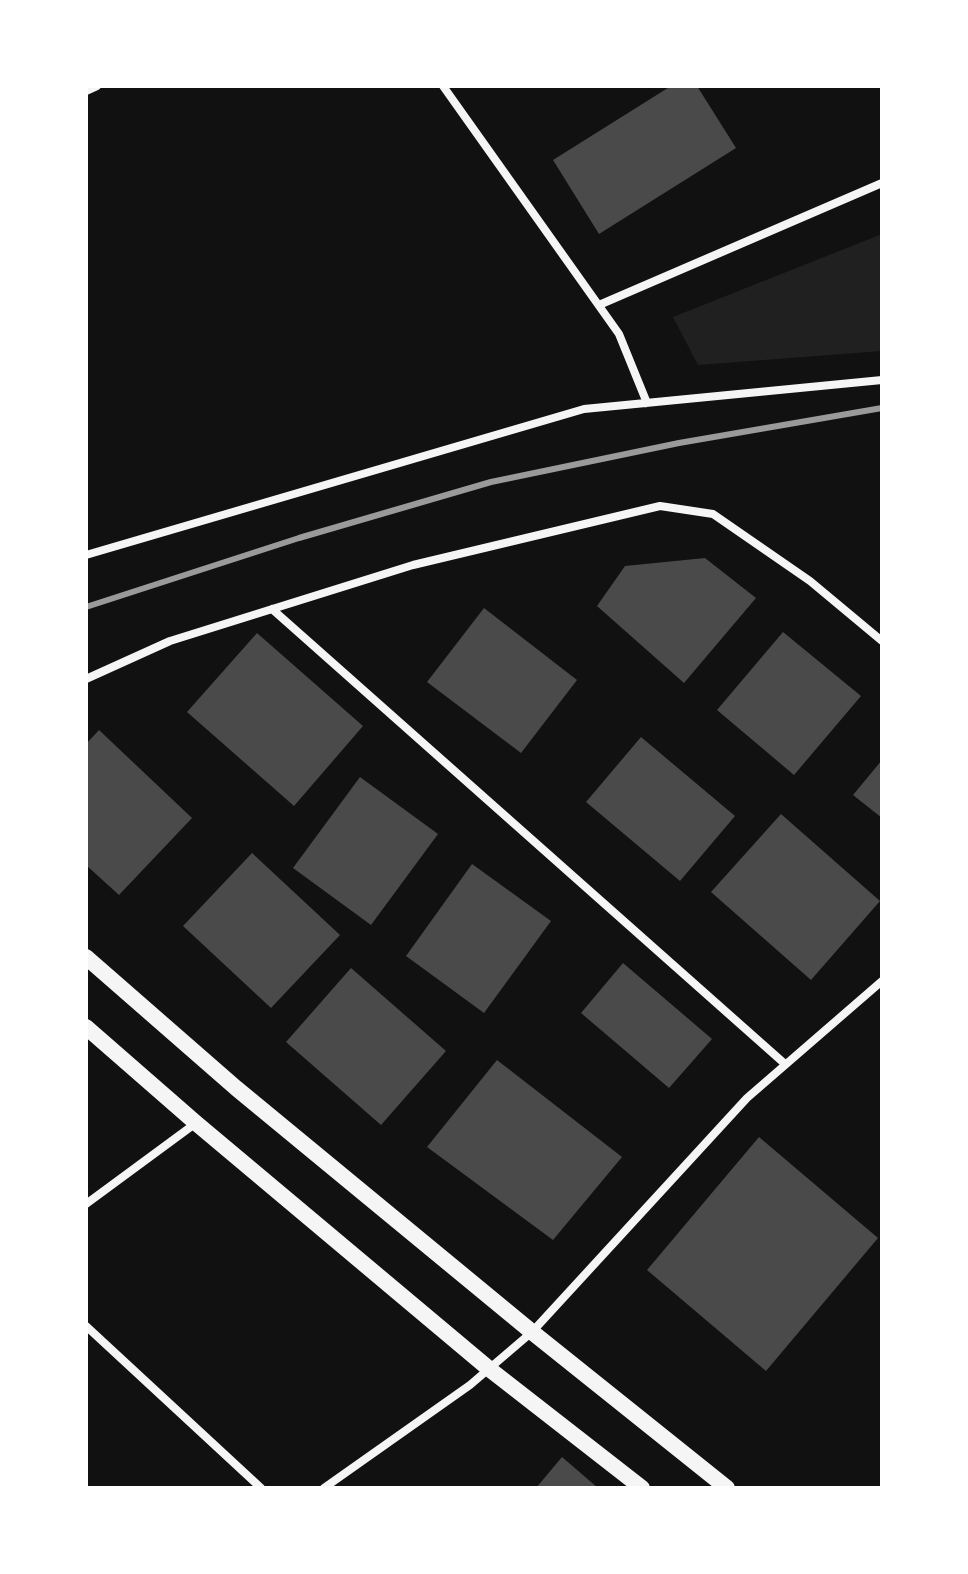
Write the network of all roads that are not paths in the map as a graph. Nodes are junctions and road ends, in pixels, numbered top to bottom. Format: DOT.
graph roads {
  1 [pos="97,86"];
  2 [pos="443,86"];
  3 [pos="86,91"];
  4 [pos="882,183"];
  5 [pos="599,305"];
  6 [pos="882,380"];
  7 [pos="647,403"];
  8 [pos="86,555"];
  9 [pos="272,609"];
  10 [pos="882,641"];
  11 [pos="86,679"];
  12 [pos="86,957"];
  13 [pos="882,981"];
  14 [pos="86,1027"];
  15 [pos="785,1064"];
  16 [pos="196,1123"];
  17 [pos="86,1204"];
  18 [pos="86,1326"];
  19 [pos="532,1332"];
  20 [pos="488,1368"];
  21 [pos="261,1488"];
  22 [pos="324,1488"];
  23 [pos="642,1488"];
  24 [pos="727,1488"];
  1 -- 3 [label="street"];
  2 -- 5 [label="street"];
  4 -- 5 [label="street"];
  5 -- 7 [label="street"];
  6 -- 7 [label="street"];
  7 -- 8 [label="street"];
  9 -- 10 [label="street"];
  9 -- 11 [label="street"];
  9 -- 15 [label="street"];
  12 -- 19 [label="main road"];
  13 -- 15 [label="street"];
  14 -- 16 [label="main road"];
  15 -- 19 [label="street"];
  16 -- 17 [label="street"];
  16 -- 20 [label="main road"];
  18 -- 21 [label="street"];
  19 -- 20 [label="street"];
  19 -- 24 [label="main road"];
  20 -- 22 [label="street"];
  20 -- 23 [label="main road"];
}
